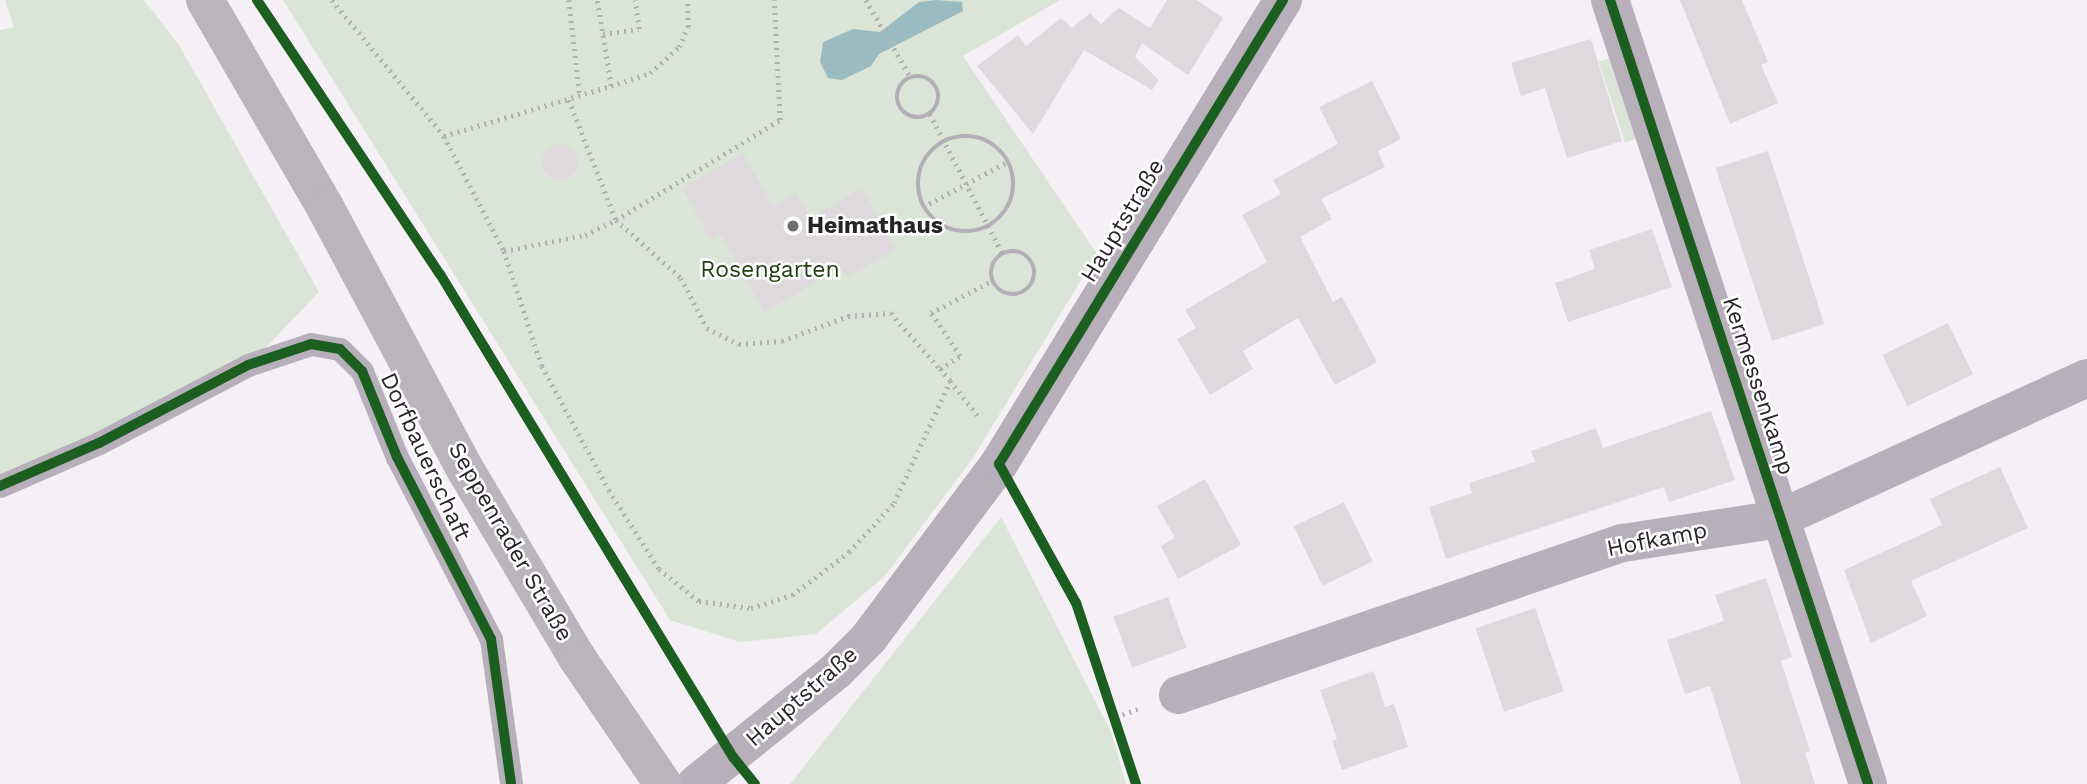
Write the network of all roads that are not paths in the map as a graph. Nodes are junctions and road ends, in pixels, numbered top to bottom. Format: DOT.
graph roads {
  1 [pos="205,0"];
  2 [pos="1283,0"];
  3 [pos="1610,0"];
  4 [pos="2087,378"];
  5 [pos="0,486"];
  6 [pos="1779,519"];
  7 [pos="1178,695"];
  8 [pos="511,784"];
  9 [pos="663,784"];
  10 [pos="696,784"];
  11 [pos="1868,784"];
  1 -- 9 [label="main road, Seppenrader Straße"];
  2 -- 10 [label="street, Hauptstraße"];
  3 -- 6 [label="street, Kermessenkamp"];
  4 -- 6 [label="street, Hofkamp"];
  5 -- 8 [label="lane, Dorfbauerschaft"];
  6 -- 7 [label="street, Hofkamp"];
  6 -- 11 [label="street, Kermessenkamp"];
}
